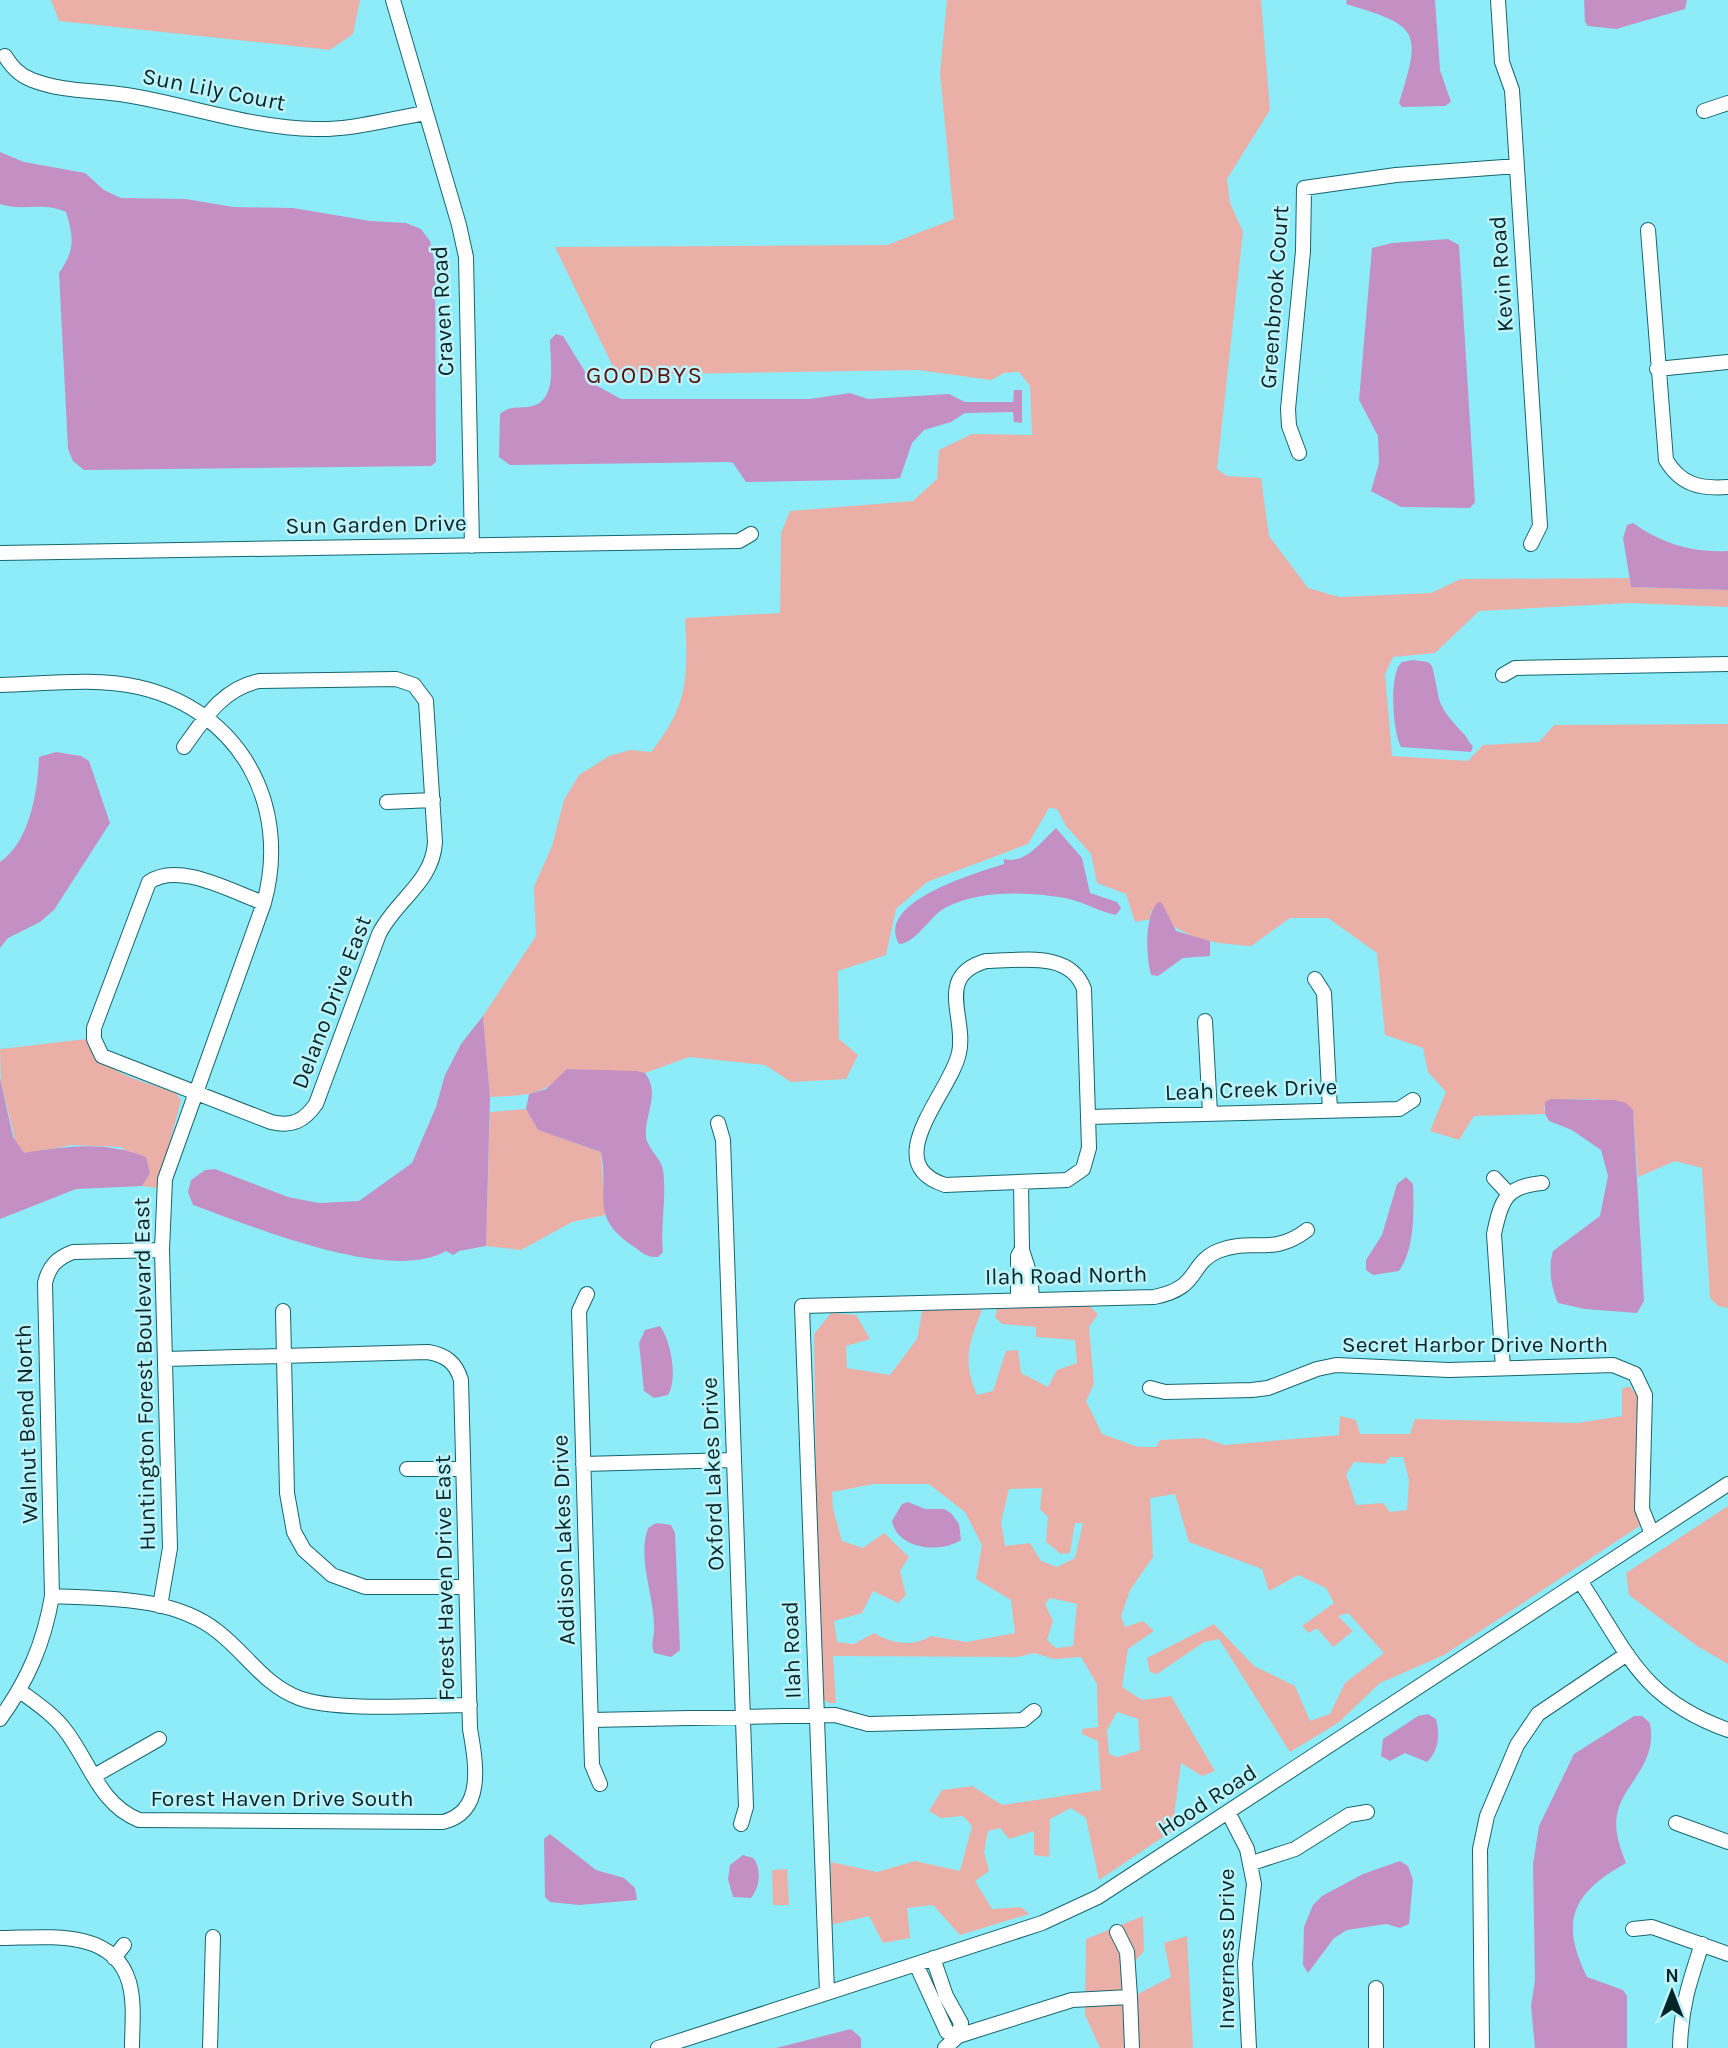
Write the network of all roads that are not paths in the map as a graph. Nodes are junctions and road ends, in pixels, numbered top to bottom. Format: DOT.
graph roads {
  1 [pos="393,0"];
  2 [pos="1498,0"];
  3 [pos="5,55"];
  4 [pos="1728,103"];
  5 [pos="1704,111"];
  6 [pos="426,113"];
  7 [pos="1517,166"];
  8 [pos="1648,230"];
  9 [pos="1728,362"];
  10 [pos="1657,369"];
  11 [pos="1299,453"];
  12 [pos="1728,487"];
  13 [pos="751,534"];
  14 [pos="1531,544"];
  15 [pos="472,546"];
  16 [pos="0,553"];
  17 [pos="1728,664"];
  18 [pos="1503,675"];
  19 [pos="0,685"];
  20 [pos="205,718"];
  21 [pos="184,747"];
  22 [pos="433,800"];
  23 [pos="387,802"];
  24 [pos="264,903"];
  25 [pos="1315,979"];
  26 [pos="1205,1021"];
  27 [pos="194,1093"];
  28 [pos="1413,1100"];
  29 [pos="1330,1110"];
  30 [pos="1210,1113"];
  31 [pos="1088,1117"];
  32 [pos="718,1123"];
  33 [pos="1494,1178"];
  34 [pos="1021,1183"];
  35 [pos="1542,1183"];
  36 [pos="1509,1194"];
  37 [pos="1307,1230"];
  38 [pos="162,1250"];
  39 [pos="587,1294"];
  40 [pos="1025,1299"];
  41 [pos="802,1306"];
  42 [pos="283,1311"];
  43 [pos="283,1356"];
  44 [pos="165,1359"];
  45 [pos="1503,1368"];
  46 [pos="1150,1388"];
  47 [pos="734,1460"];
  48 [pos="583,1464"];
  49 [pos="407,1469"];
  50 [pos="463,1469"];
  51 [pos="1728,1484"];
  52 [pos="1651,1534"];
  53 [pos="1580,1581"];
  54 [pos="466,1587"];
  55 [pos="52,1596"];
  56 [pos="160,1606"];
  57 [pos="1626,1654"];
  58 [pos="20,1691"];
  59 [pos="470,1705"];
  60 [pos="1034,1711"];
  61 [pos="742,1716"];
  62 [pos="817,1716"];
  63 [pos="0,1719"];
  64 [pos="591,1720"];
  65 [pos="1728,1730"];
  66 [pos="159,1739"];
  67 [pos="94,1776"];
  68 [pos="600,1784"];
  69 [pos="470,1804"];
  70 [pos="1367,1812"];
  71 [pos="1229,1814"];
  72 [pos="1676,1823"];
  73 [pos="741,1824"];
  74 [pos="1728,1842"];
  75 [pos="1252,1863"];
  76 [pos="1633,1929"];
  77 [pos="1117,1933"];
  78 [pos="213,1937"];
  79 [pos="0,1938"];
  80 [pos="1702,1944"];
  81 [pos="124,1945"];
  82 [pos="1728,1954"];
  83 [pos="114,1958"];
  84 [pos="933,1958"];
  85 [pos="916,1964"];
  86 [pos="1376,1988"];
  87 [pos="827,1993"];
  88 [pos="946,1996"];
  89 [pos="1130,1997"];
  90 [pos="931,2001"];
  91 [pos="958,2036"];
  92 [pos="132,2048"];
  93 [pos="210,2048"];
  94 [pos="658,2048"];
  95 [pos="945,2048"];
  96 [pos="1132,2048"];
  97 [pos="1249,2048"];
  98 [pos="1376,2048"];
  99 [pos="1482,2048"];
  100 [pos="1681,2048"];
  1 -- 6 [label="street, Craven Road"];
  2 -- 7 [label="street, Kevin Road"];
  3 -- 6 [label="street, Sun Lily Court"];
  4 -- 5 [label="street"];
  6 -- 15 [label="street, Craven Road"];
  7 -- 11 [label="street, Greenbrook Court"];
  7 -- 14 [label="street, Kevin Road"];
  8 -- 10 [label="street"];
  9 -- 10 [label="street"];
  10 -- 12 [label="street"];
  13 -- 15 [label="street, Sun Garden Drive"];
  15 -- 16 [label="street, Sun Garden Drive"];
  17 -- 18 [label="street"];
  19 -- 20 [label="street, Huntington Forest Boulevard East"];
  20 -- 21 [label="street"];
  20 -- 22 [label="street, Delano Drive East"];
  20 -- 24 [label="street, Huntington Forest Boulevard East"];
  22 -- 23 [label="street"];
  22 -- 27 [label="street, Delano Drive East"];
  24 -- 27 [label="street, Huntington Forest Boulevard East"];
  24 -- 27 [label="street"];
  25 -- 29 [label="street"];
  26 -- 30 [label="street"];
  27 -- 38 [label="street, Huntington Forest Boulevard East"];
  28 -- 29 [label="street, Leah Creek Drive"];
  29 -- 30 [label="street, Leah Creek Drive"];
  30 -- 31 [label="street, Leah Creek Drive"];
  31 -- 34 [label="street"];
  31 -- 34 [label="street"];
  32 -- 47 [label="street, Oxford Lakes Drive"];
  33 -- 36 [label="street"];
  34 -- 40 [label="street"];
  35 -- 36 [label="street"];
  36 -- 45 [label="street"];
  37 -- 40 [label="street, Ilah Road North"];
  38 -- 44 [label="street, Huntington Forest Boulevard East"];
  38 -- 55 [label="street, Walnut Bend North"];
  39 -- 48 [label="street, Addison Lakes Drive"];
  40 -- 41 [label="street, Ilah Road North"];
  41 -- 62 [label="street, Ilah Road"];
  42 -- 43 [label="street"];
  43 -- 44 [label="street"];
  43 -- 50 [label="street, Forest Haven Drive East"];
  43 -- 54 [label="street"];
  44 -- 56 [label="street, Huntington Forest Boulevard East"];
  45 -- 46 [label="street, Secret Harbor Drive North"];
  45 -- 52 [label="street, Secret Harbor Drive North"];
  47 -- 48 [label="street"];
  47 -- 61 [label="street, Oxford Lakes Drive"];
  48 -- 64 [label="street, Addison Lakes Drive"];
  49 -- 50 [label="street"];
  50 -- 54 [label="street, Forest Haven Drive East"];
  51 -- 52 [label="street, Hood Road"];
  52 -- 53 [label="street, Hood Road"];
  53 -- 57 [label="street"];
  53 -- 71 [label="street, Hood Road"];
  54 -- 59 [label="street, Forest Haven Drive East"];
  55 -- 56 [label="street"];
  55 -- 58 [label="street, Walnut Bend North"];
  56 -- 59 [label="street"];
  57 -- 65 [label="street"];
  57 -- 99 [label="street"];
  58 -- 63 [label="street, Walnut Bend North"];
  58 -- 67 [label="street, Forest Haven Drive South"];
  59 -- 69 [label="street, Forest Haven Drive East"];
  60 -- 62 [label="street"];
  61 -- 62 [label="street"];
  61 -- 64 [label="street"];
  61 -- 73 [label="street, Oxford Lakes Drive"];
  62 -- 87 [label="street, Ilah Road"];
  64 -- 68 [label="street, Addison Lakes Drive"];
  66 -- 67 [label="street"];
  67 -- 69 [label="street, Forest Haven Drive South"];
  70 -- 75 [label="street"];
  71 -- 75 [label="street, Inverness Drive"];
  71 -- 84 [label="street, Hood Road"];
  72 -- 74 [label="street"];
  75 -- 97 [label="street, Inverness Drive"];
  76 -- 80 [label="street"];
  77 -- 89 [label="street"];
  78 -- 93 [label="street"];
  79 -- 83 [label="street"];
  80 -- 82 [label="street"];
  80 -- 100 [label="street"];
  81 -- 83 [label="street"];
  83 -- 92 [label="street"];
  84 -- 85 [label="street, Hood Road"];
  84 -- 88 [label="street"];
  85 -- 87 [label="street, Hood Road"];
  85 -- 90 [label="street"];
  86 -- 98 [label="street"];
  87 -- 94 [label="street, Hood Road"];
  88 -- 90 [label="street"];
  88 -- 91 [label="street"];
  89 -- 91 [label="street"];
  89 -- 96 [label="street"];
  90 -- 91 [label="street"];
  91 -- 95 [label="street"];
}
